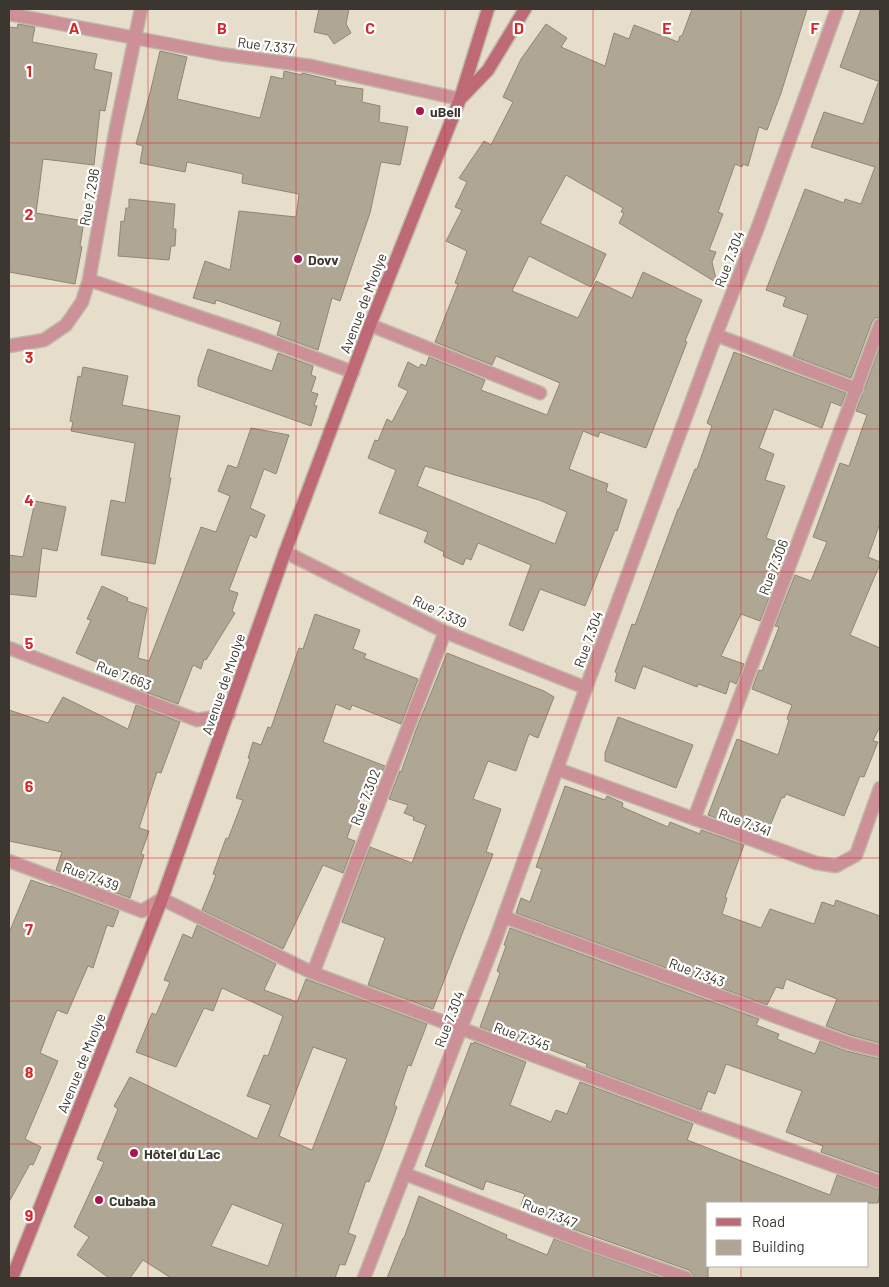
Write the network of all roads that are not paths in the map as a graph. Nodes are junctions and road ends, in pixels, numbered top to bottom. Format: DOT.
graph roads {
  1 [pos="142,9"];
  2 [pos="488,9"];
  3 [pos="525,9"];
  4 [pos="837,9"];
  5 [pos="9,14"];
  6 [pos="135,38"];
  7 [pos="460,99"];
  8 [pos="89,280"];
  9 [pos="370,325"];
  10 [pos="880,325"];
  11 [pos="716,335"];
  12 [pos="9,346"];
  13 [pos="352,372"];
  14 [pos="857,388"];
  15 [pos="540,394"];
  16 [pos="285,552"];
  17 [pos="445,632"];
  18 [pos="9,648"];
  19 [pos="586,688"];
  20 [pos="229,714"];
  21 [pos="557,769"];
  22 [pos="880,788"];
  23 [pos="694,819"];
  24 [pos="9,861"];
  25 [pos="162,899"];
  26 [pos="504,917"];
  27 [pos="313,973"];
  28 [pos="461,1029"];
  29 [pos="880,1051"];
  30 [pos="405,1174"];
  31 [pos="880,1182"];
  32 [pos="12,1278"];
  33 [pos="364,1278"];
  34 [pos="686,1278"];
  1 -- 6 [label="street, Rue 7.296"];
  2 -- 7 [label="main road, Avenue de Mvolye"];
  3 -- 7 [label="main road, Avenue de Mvolye"];
  4 -- 11 [label="street, Rue 7.304"];
  5 -- 6 [label="street, Rue 7.337"];
  6 -- 7 [label="street, Rue 7.337"];
  6 -- 8 [label="street, Rue 7.296"];
  7 -- 9 [label="main road, Avenue de Mvolye"];
  8 -- 12 [label="street, Rue 7.296"];
  8 -- 13 [label="street"];
  9 -- 13 [label="main road, Avenue de Mvolye"];
  9 -- 15 [label="street"];
  10 -- 14 [label="street, Rue 7.306"];
  11 -- 14 [label="street"];
  11 -- 19 [label="street, Rue 7.304"];
  13 -- 16 [label="main road, Avenue de Mvolye"];
  14 -- 23 [label="street, Rue 7.306"];
  16 -- 17 [label="street, Rue 7.339"];
  16 -- 20 [label="main road, Avenue de Mvolye"];
  17 -- 19 [label="street, Rue 7.339"];
  17 -- 27 [label="street, Rue 7.302"];
  18 -- 20 [label="street, Rue 7.663"];
  19 -- 21 [label="street, Rue 7.304"];
  20 -- 25 [label="main road, Avenue de Mvolye"];
  21 -- 23 [label="street, Rue 7.341"];
  21 -- 26 [label="street, Rue 7.304"];
  22 -- 23 [label="street, Rue 7.341"];
  24 -- 25 [label="street, Rue 7.439"];
  25 -- 27 [label="street, Rue 7.345"];
  25 -- 32 [label="main road, Avenue de Mvolye"];
  26 -- 28 [label="street, Rue 7.304"];
  26 -- 29 [label="street, Rue 7.343"];
  27 -- 28 [label="street, Rue 7.345"];
  28 -- 30 [label="street, Rue 7.304"];
  28 -- 31 [label="street, Rue 7.345"];
  30 -- 33 [label="street, Rue 7.304"];
  30 -- 34 [label="street, Rue 7.347"];
}
